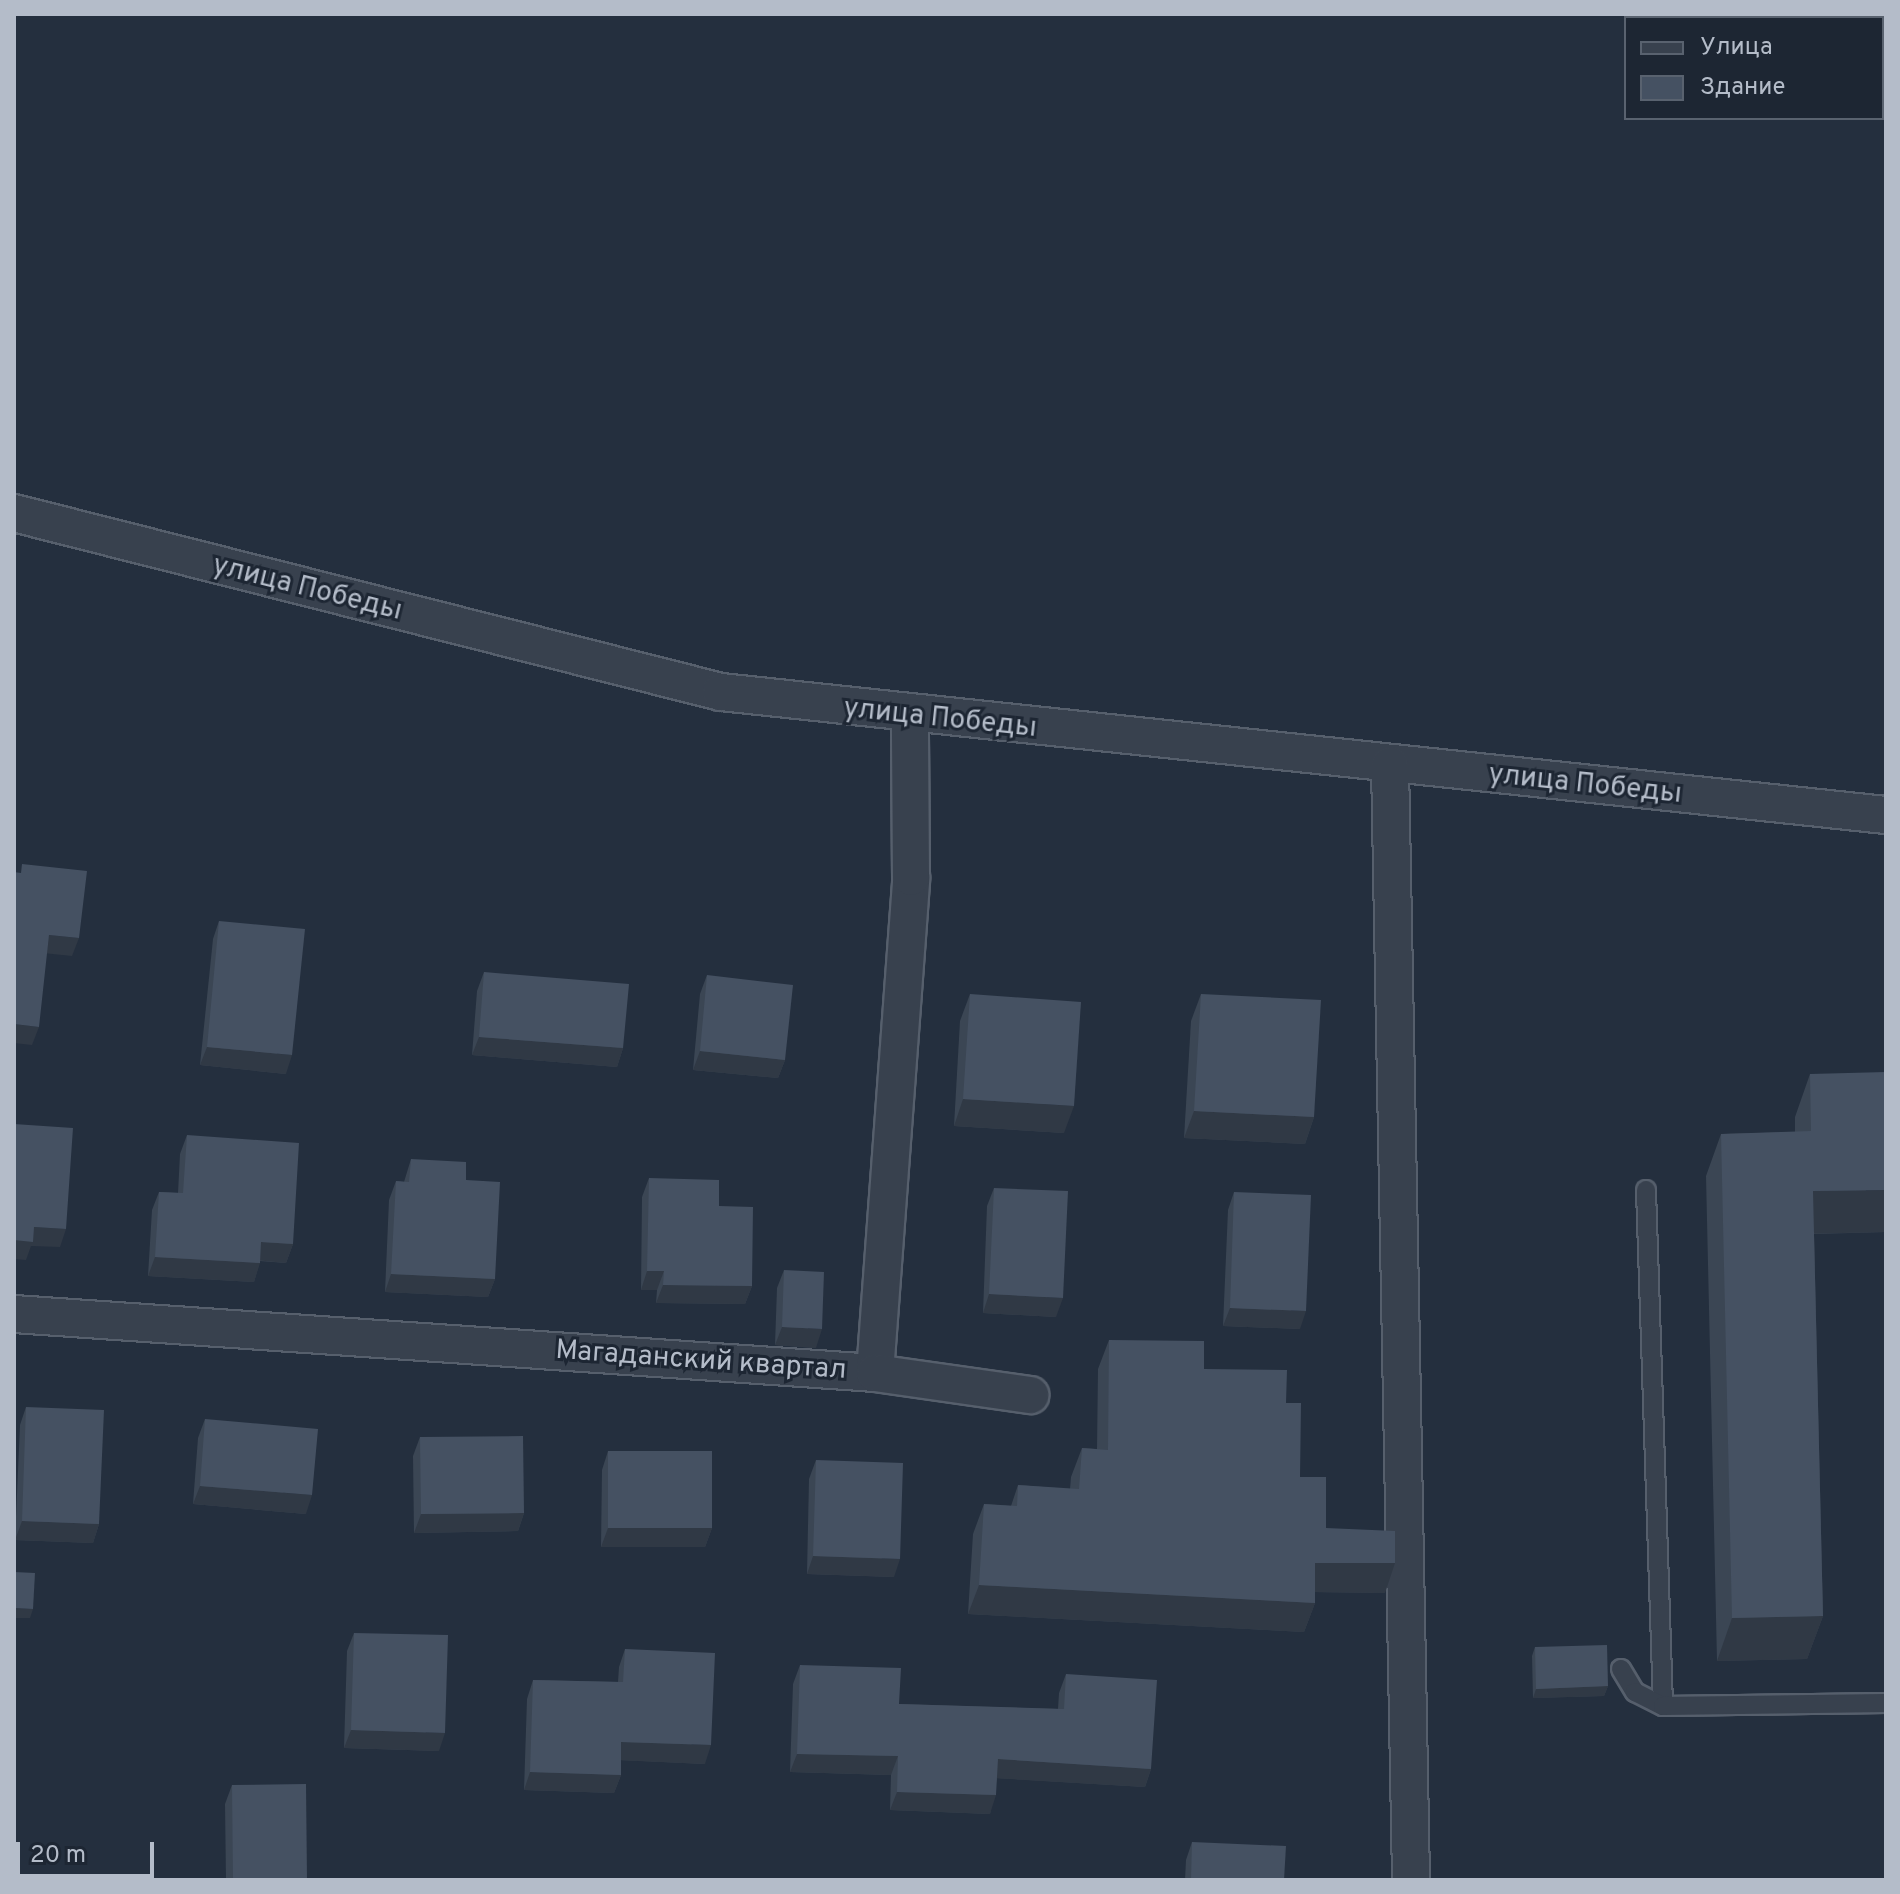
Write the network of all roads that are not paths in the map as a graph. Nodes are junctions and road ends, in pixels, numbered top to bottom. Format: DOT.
graph roads {
  1 [pos="14,513"];
  2 [pos="910,717"];
  3 [pos="1390,765"];
  4 [pos="1886,815"];
  5 [pos="1646,1190"];
  6 [pos="14,1314"];
  7 [pos="875,1373"];
  8 [pos="1030,1395"];
  9 [pos="1621,1669"];
  10 [pos="1886,1703"];
  11 [pos="1663,1706"];
  12 [pos="1411,1880"];
  1 -- 2 [label="street, улица Победы"];
  2 -- 3 [label="street, улица Победы"];
  2 -- 7 [label="street, Магаданский квартал"];
  3 -- 4 [label="street, улица Победы"];
  3 -- 12 [label="street"];
  5 -- 11 [label="lane"];
  6 -- 7 [label="street, Магаданский квартал"];
  7 -- 8 [label="street"];
  9 -- 11 [label="lane"];
  10 -- 11 [label="lane"];
}
